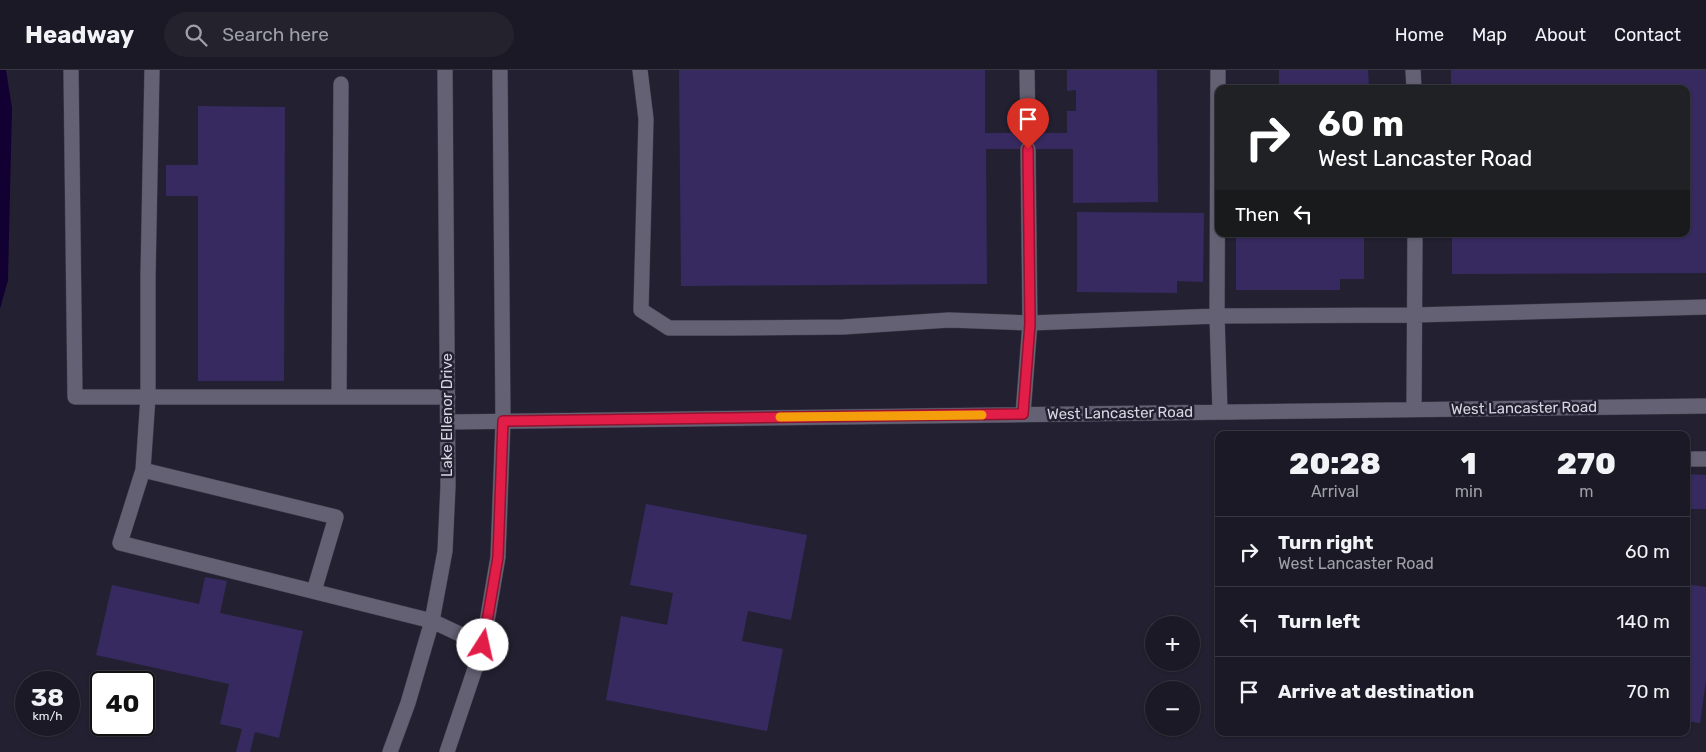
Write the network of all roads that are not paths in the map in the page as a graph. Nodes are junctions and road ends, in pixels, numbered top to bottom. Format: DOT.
graph roads {
  1 [pos="70,70"];
  2 [pos="152,70"];
  3 [pos="445,70"];
  4 [pos="500,70"];
  5 [pos="640,70"];
  6 [pos="1027,70"];
  7 [pos="1218,70"];
  8 [pos="1414,70"];
  9 [pos="342,84"];
  10 [pos="1218,85"];
  11 [pos="1414,85"];
  12 [pos="1028,133"];
  13 [pos="1028,149"];
  14 [pos="1217,237"];
  15 [pos="1415,237"];
  16 [pos="1706,307"];
  17 [pos="1415,315"];
  18 [pos="1216,316"];
  19 [pos="1030,324"];
  20 [pos="148,397"];
  21 [pos="338,397"];
  22 [pos="448,397"];
  23 [pos="1706,406"];
  24 [pos="1414,409"];
  25 [pos="1220,412"];
  26 [pos="1023,414"];
  27 [pos="503,421"];
  28 [pos="448,422"];
  29 [pos="1690,459"];
  30 [pos="1706,459"];
  31 [pos="143,470"];
  32 [pos="314,592"];
  33 [pos="432,621"];
  34 [pos="483,645"];
  35 [pos="390,752"];
  36 [pos="446,752"];
  1 -- 20 [label="street"];
  2 -- 20 [label="street"];
  3 -- 22 [label="street, Lake Ellenor Drive"];
  4 -- 27 [label="street"];
  5 -- 19 [label="street"];
  6 -- 12 [label="street"];
  7 -- 10 [label="street"];
  8 -- 11 [label="street"];
  9 -- 21 [label="street"];
  13 -- 19 [label="street"];
  14 -- 18 [label="street"];
  15 -- 17 [label="street"];
  16 -- 17 [label="street"];
  17 -- 18 [label="street"];
  17 -- 24 [label="street"];
  18 -- 19 [label="street"];
  18 -- 25 [label="street"];
  19 -- 26 [label="street"];
  20 -- 21 [label="street"];
  20 -- 31 [label="street"];
  21 -- 22 [label="street"];
  22 -- 28 [label="street, Lake Ellenor Drive"];
  23 -- 24 [label="street, West Lancaster Road"];
  24 -- 25 [label="street, West Lancaster Road"];
  25 -- 26 [label="street, West Lancaster Road"];
  26 -- 27 [label="street, West Lancaster Road"];
  27 -- 28 [label="street, West Lancaster Road"];
  27 -- 34 [label="street"];
  28 -- 33 [label="street, Lake Ellenor Drive"];
  29 -- 30 [label="street"];
  31 -- 32 [label="street"];
  31 -- 32 [label="street"];
  32 -- 33 [label="street"];
  33 -- 34 [label="street"];
  33 -- 35 [label="street, Lake Ellenor Drive"];
  34 -- 36 [label="street"];
}
